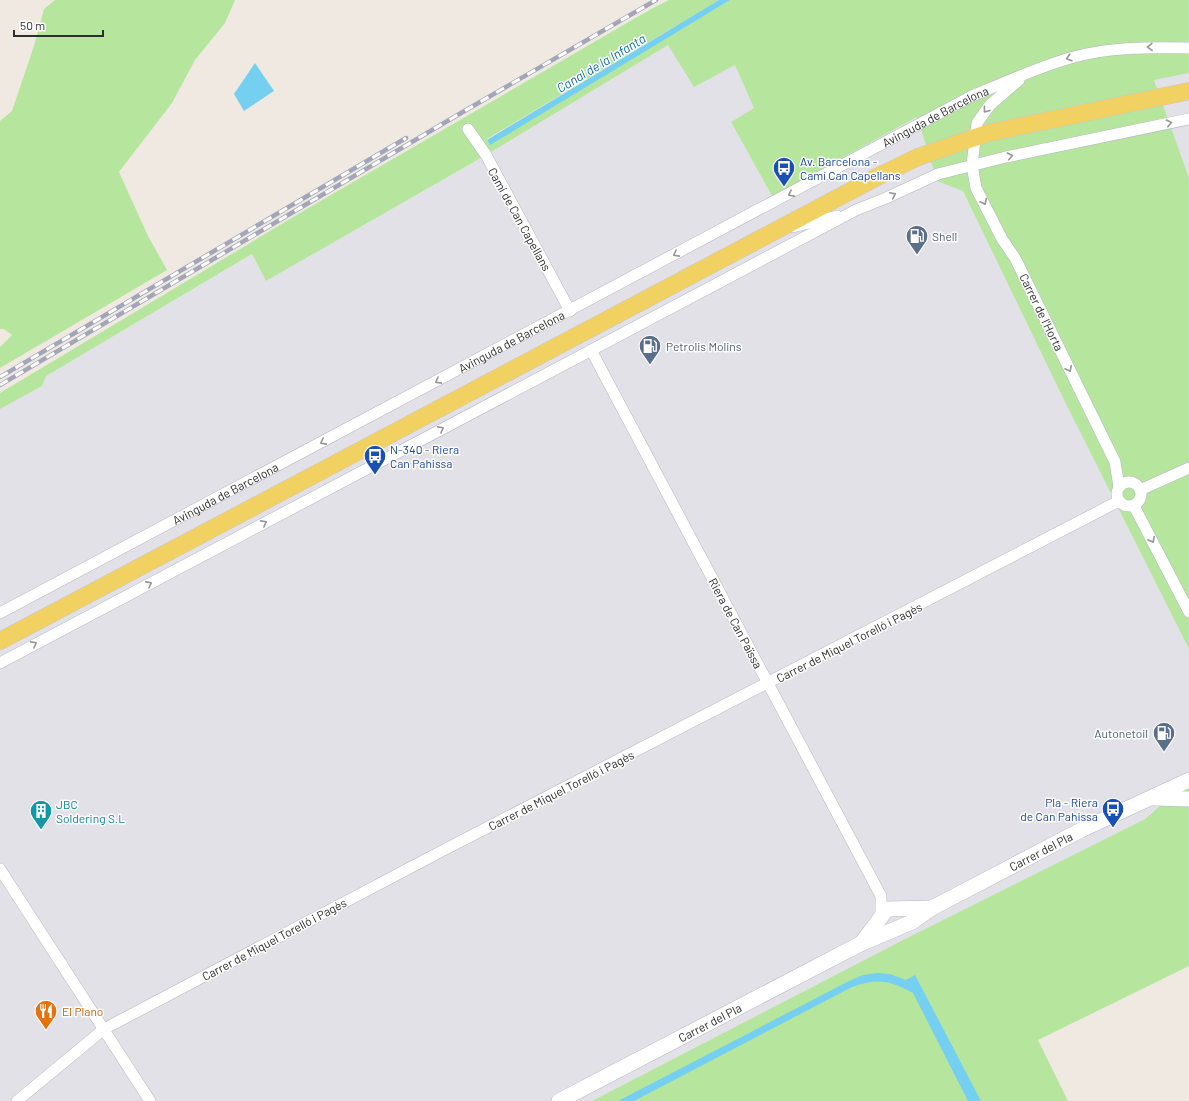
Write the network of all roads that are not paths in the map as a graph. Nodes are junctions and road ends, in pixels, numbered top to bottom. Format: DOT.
graph roads {
  1 [pos="1189,48"];
  2 [pos="1025,74"];
  3 [pos="1189,91"];
  4 [pos="1189,119"];
  5 [pos="468,129"];
  6 [pos="975,137"];
  7 [pos="972,165"];
  8 [pos="856,210"];
  9 [pos="771,233"];
  10 [pos="570,311"];
  11 [pos="591,350"];
  12 [pos="1189,468"];
  13 [pos="1119,487"];
  14 [pos="1140,490"];
  15 [pos="1119,501"];
  16 [pos="1134,506"];
  17 [pos="1189,612"];
  18 [pos="0,613"];
  19 [pos="0,641"];
  20 [pos="0,663"];
  21 [pos="768,684"];
  22 [pos="1189,780"];
  23 [pos="1151,798"];
  24 [pos="1189,799"];
  25 [pos="0,869"];
  26 [pos="880,896"];
  27 [pos="932,908"];
  28 [pos="897,909"];
  29 [pos="881,917"];
  30 [pos="896,929"];
  31 [pos="860,944"];
  32 [pos="104,1029"];
  33 [pos="17,1101"];
  34 [pos="150,1101"];
  35 [pos="559,1101"];
  1 -- 2 [label="street, Avinguda de Barcelona, one-way"];
  2 -- 6 [label="street, Avinguda de Barcelona, one-way"];
  2 -- 10 [label="street, Avinguda de Barcelona, one-way"];
  3 -- 6 [label="main road, Avinguda de Barcelona"];
  7 -- 4 [label="street, Avinguda de Barcelona, one-way"];
  5 -- 10 [label="street, Camí de Can Capellans"];
  6 -- 7 [label="street, Carrer de l'Horta"];
  6 -- 9 [label="main road, Avinguda de Barcelona"];
  8 -- 7 [label="street, Avinguda de Barcelona, one-way"];
  7 -- 13 [label="street, Carrer de l'Horta, one-way"];
  8 -- 9 [label="street, Avinguda de Barcelona"];
  8 -- 11 [label="street, Avinguda de Barcelona"];
  9 -- 19 [label="main road, Avinguda de Barcelona"];
  10 -- 18 [label="street, Avinguda de Barcelona, one-way"];
  20 -- 11 [label="street, Avinguda de Barcelona, one-way"];
  11 -- 21 [label="street, Riera de Can Païssa"];
  12 -- 14 [label="street"];
  13 -- 14 [label="street"];
  13 -- 15 [label="street"];
  14 -- 16 [label="street"];
  15 -- 16 [label="street"];
  15 -- 21 [label="street, Carrer de Miquel Torelló i Pagès"];
  16 -- 17 [label="street, one-way"];
  21 -- 26 [label="street, Riera de Can Païssa"];
  21 -- 32 [label="street, Carrer de Miquel Torelló i Pagès"];
  22 -- 23 [label="main road, Carrer del Pla"];
  23 -- 24 [label="main road"];
  23 -- 27 [label="main road, Carrer del Pla"];
  25 -- 32 [label="street"];
  26 -- 28 [label="street, Riera de Can Païssa"];
  26 -- 29 [label="street, Riera de Can Païssa"];
  27 -- 28 [label="main road, Carrer del Pla"];
  27 -- 30 [label="main road, Carrer del Pla"];
  28 -- 29 [label="main road, Carrer del Pla"];
  28 -- 30 [label="main road"];
  29 -- 30 [label="main road"];
  29 -- 31 [label="main road, Carrer del Pla"];
  30 -- 31 [label="main road, Carrer del Pla"];
  31 -- 35 [label="main road, Carrer del Pla"];
  32 -- 33 [label="street, Carrer de Miquel Torelló i Pagès"];
  32 -- 34 [label="street"];
}
